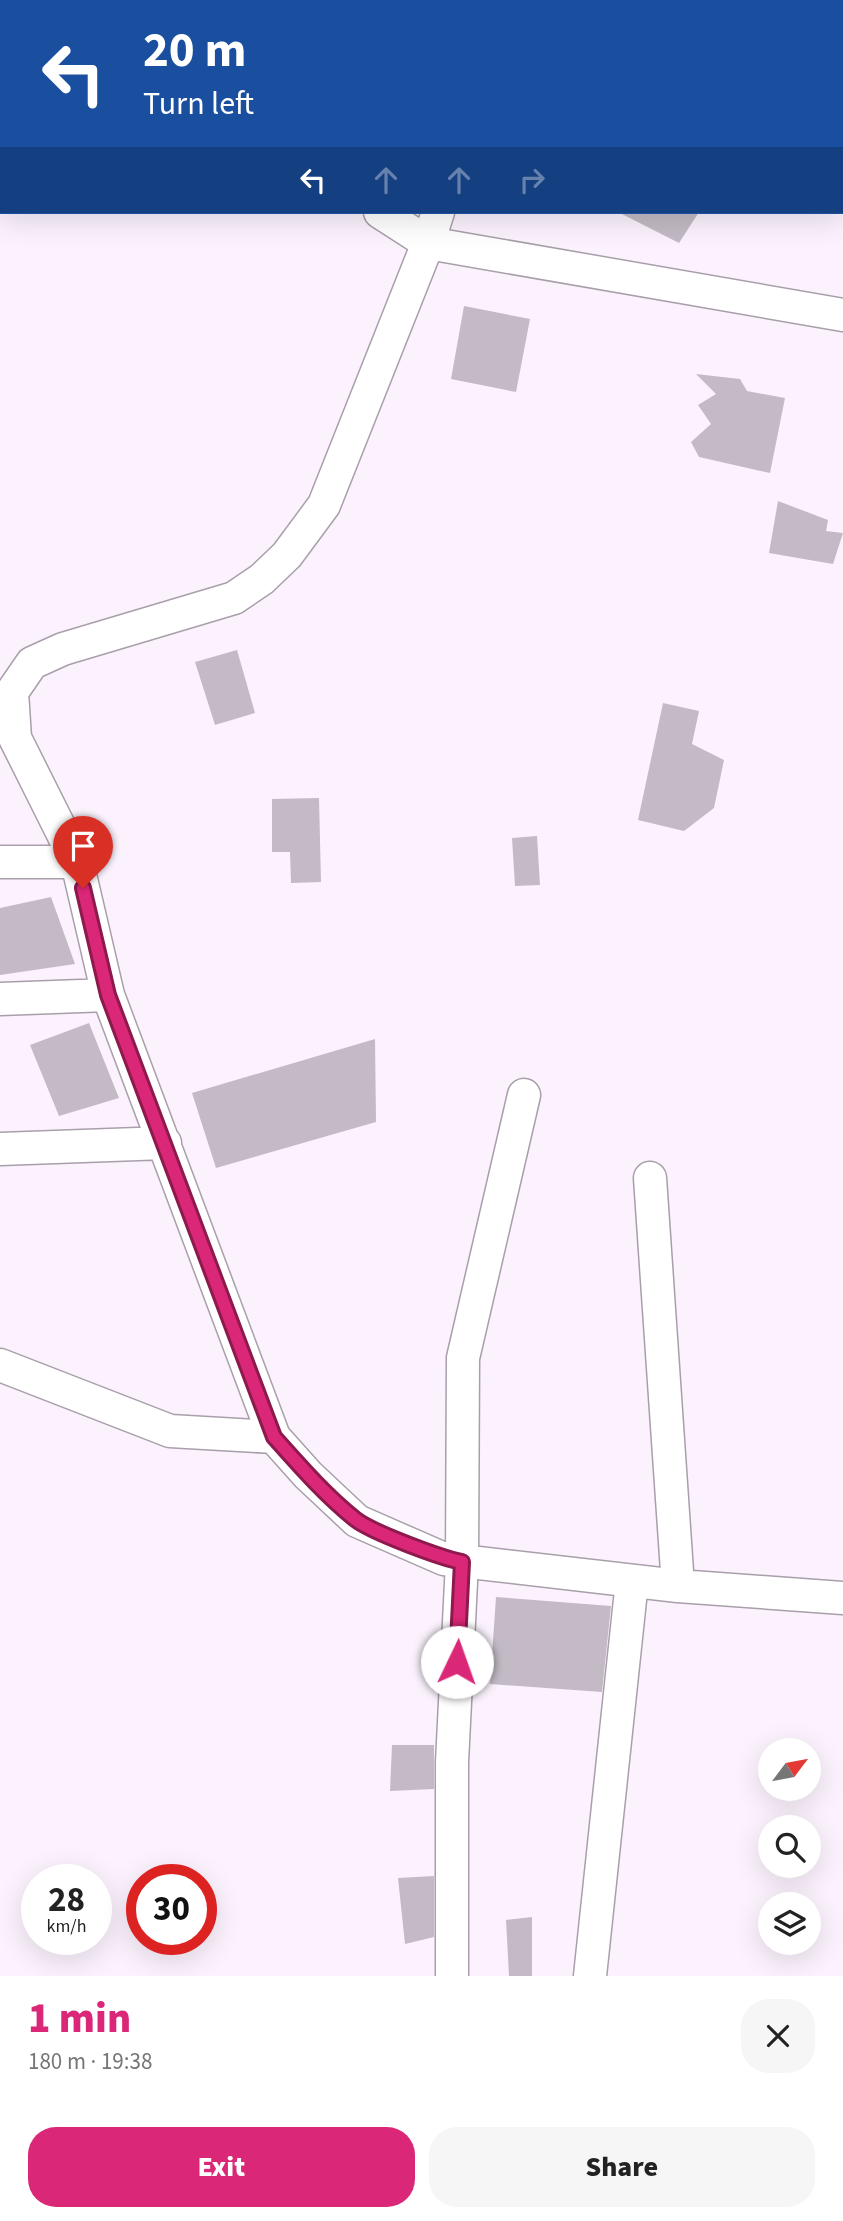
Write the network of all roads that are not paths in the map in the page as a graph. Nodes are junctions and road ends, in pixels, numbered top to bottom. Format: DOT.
graph roads {
  1 [pos="383,214"];
  2 [pos="437,214"];
  3 [pos="428,243"];
  4 [pos="843,315"];
  5 [pos="0,862"];
  6 [pos="77,862"];
  7 [pos="108,995"];
  8 [pos="0,999"];
  9 [pos="524,1095"];
  10 [pos="165,1143"];
  11 [pos="0,1149"];
  12 [pos="650,1178"];
  13 [pos="0,1365"];
  14 [pos="274,1437"];
  15 [pos="462,1562"];
  16 [pos="632,1581"];
  17 [pos="678,1586"];
  18 [pos="843,1598"];
  19 [pos="452,1976"];
  20 [pos="590,1976"];
  1 -- 3 [label="street"];
  2 -- 3 [label="street"];
  3 -- 4 [label="street"];
  3 -- 6 [label="street"];
  5 -- 6 [label="street"];
  6 -- 7 [label="street"];
  7 -- 8 [label="street"];
  7 -- 10 [label="street"];
  9 -- 15 [label="street"];
  10 -- 11 [label="street"];
  10 -- 14 [label="street"];
  12 -- 17 [label="street"];
  13 -- 14 [label="street"];
  14 -- 15 [label="street"];
  15 -- 16 [label="street"];
  15 -- 19 [label="street"];
  16 -- 17 [label="street"];
  16 -- 20 [label="street"];
  17 -- 18 [label="street"];
}
